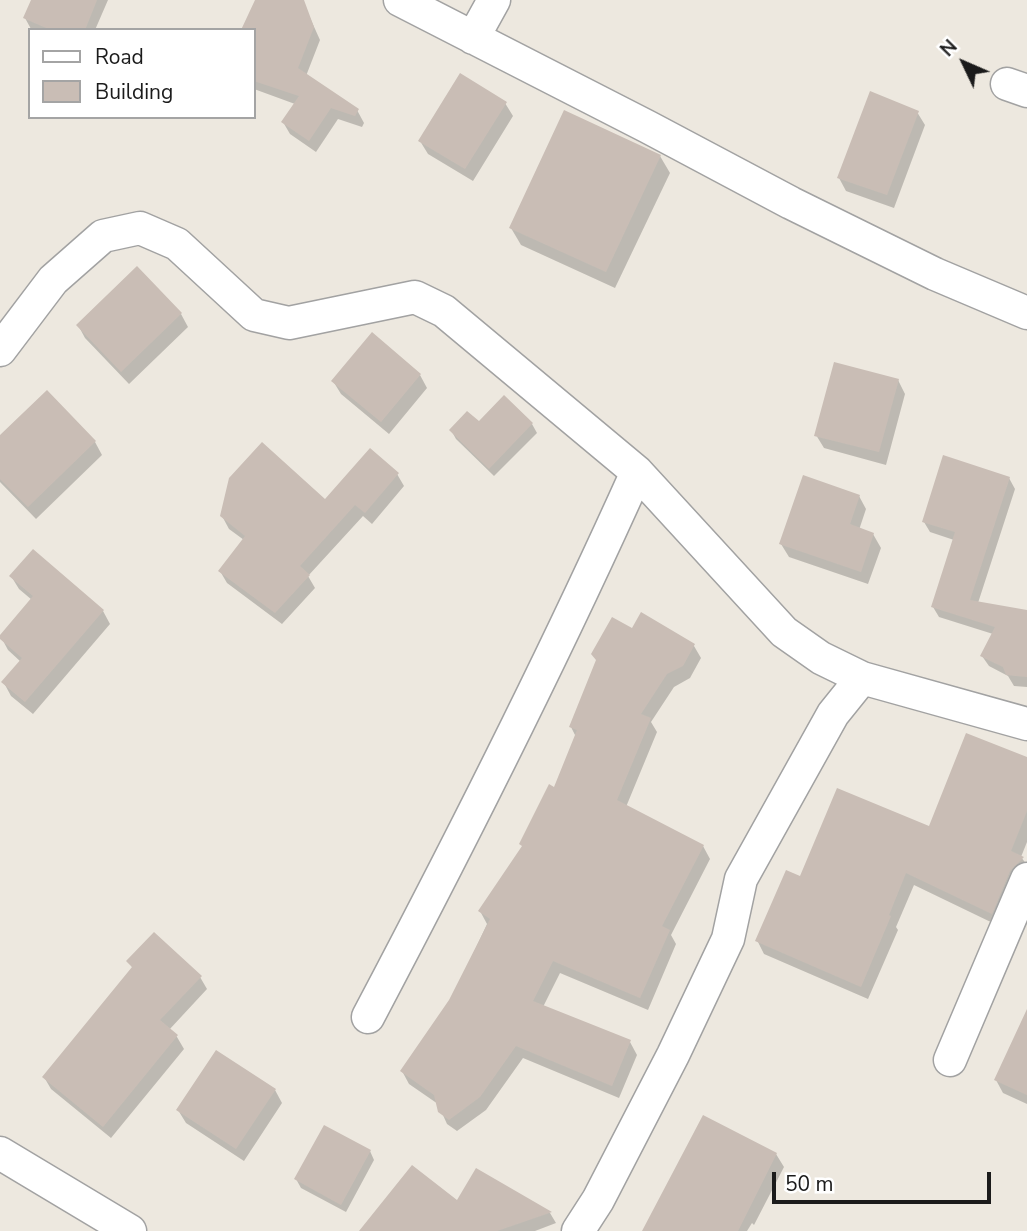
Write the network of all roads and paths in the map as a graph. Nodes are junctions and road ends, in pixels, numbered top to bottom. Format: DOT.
graph roads {
  1 [pos="400,0"];
  2 [pos="494,0"];
  3 [pos="473,38"];
  4 [pos="1027,313"];
  5 [pos="0,350"];
  6 [pos="637,472"];
  7 [pos="862,678"];
  8 [pos="1027,724"];
  9 [pos="1027,879"];
  10 [pos="368,1017"];
  11 [pos="950,1060"];
  12 [pos="0,1153"];
  13 [pos="130,1231"];
  14 [pos="578,1231"];
  1 -- 3 [label="street"];
  2 -- 3 [label="street"];
  3 -- 4 [label="street"];
  5 -- 6 [label="street"];
  6 -- 7 [label="street"];
  6 -- 10 [label="street"];
  7 -- 8 [label="street"];
  7 -- 14 [label="street"];
  9 -- 11 [label="street"];
  12 -- 13 [label="street"];
}
